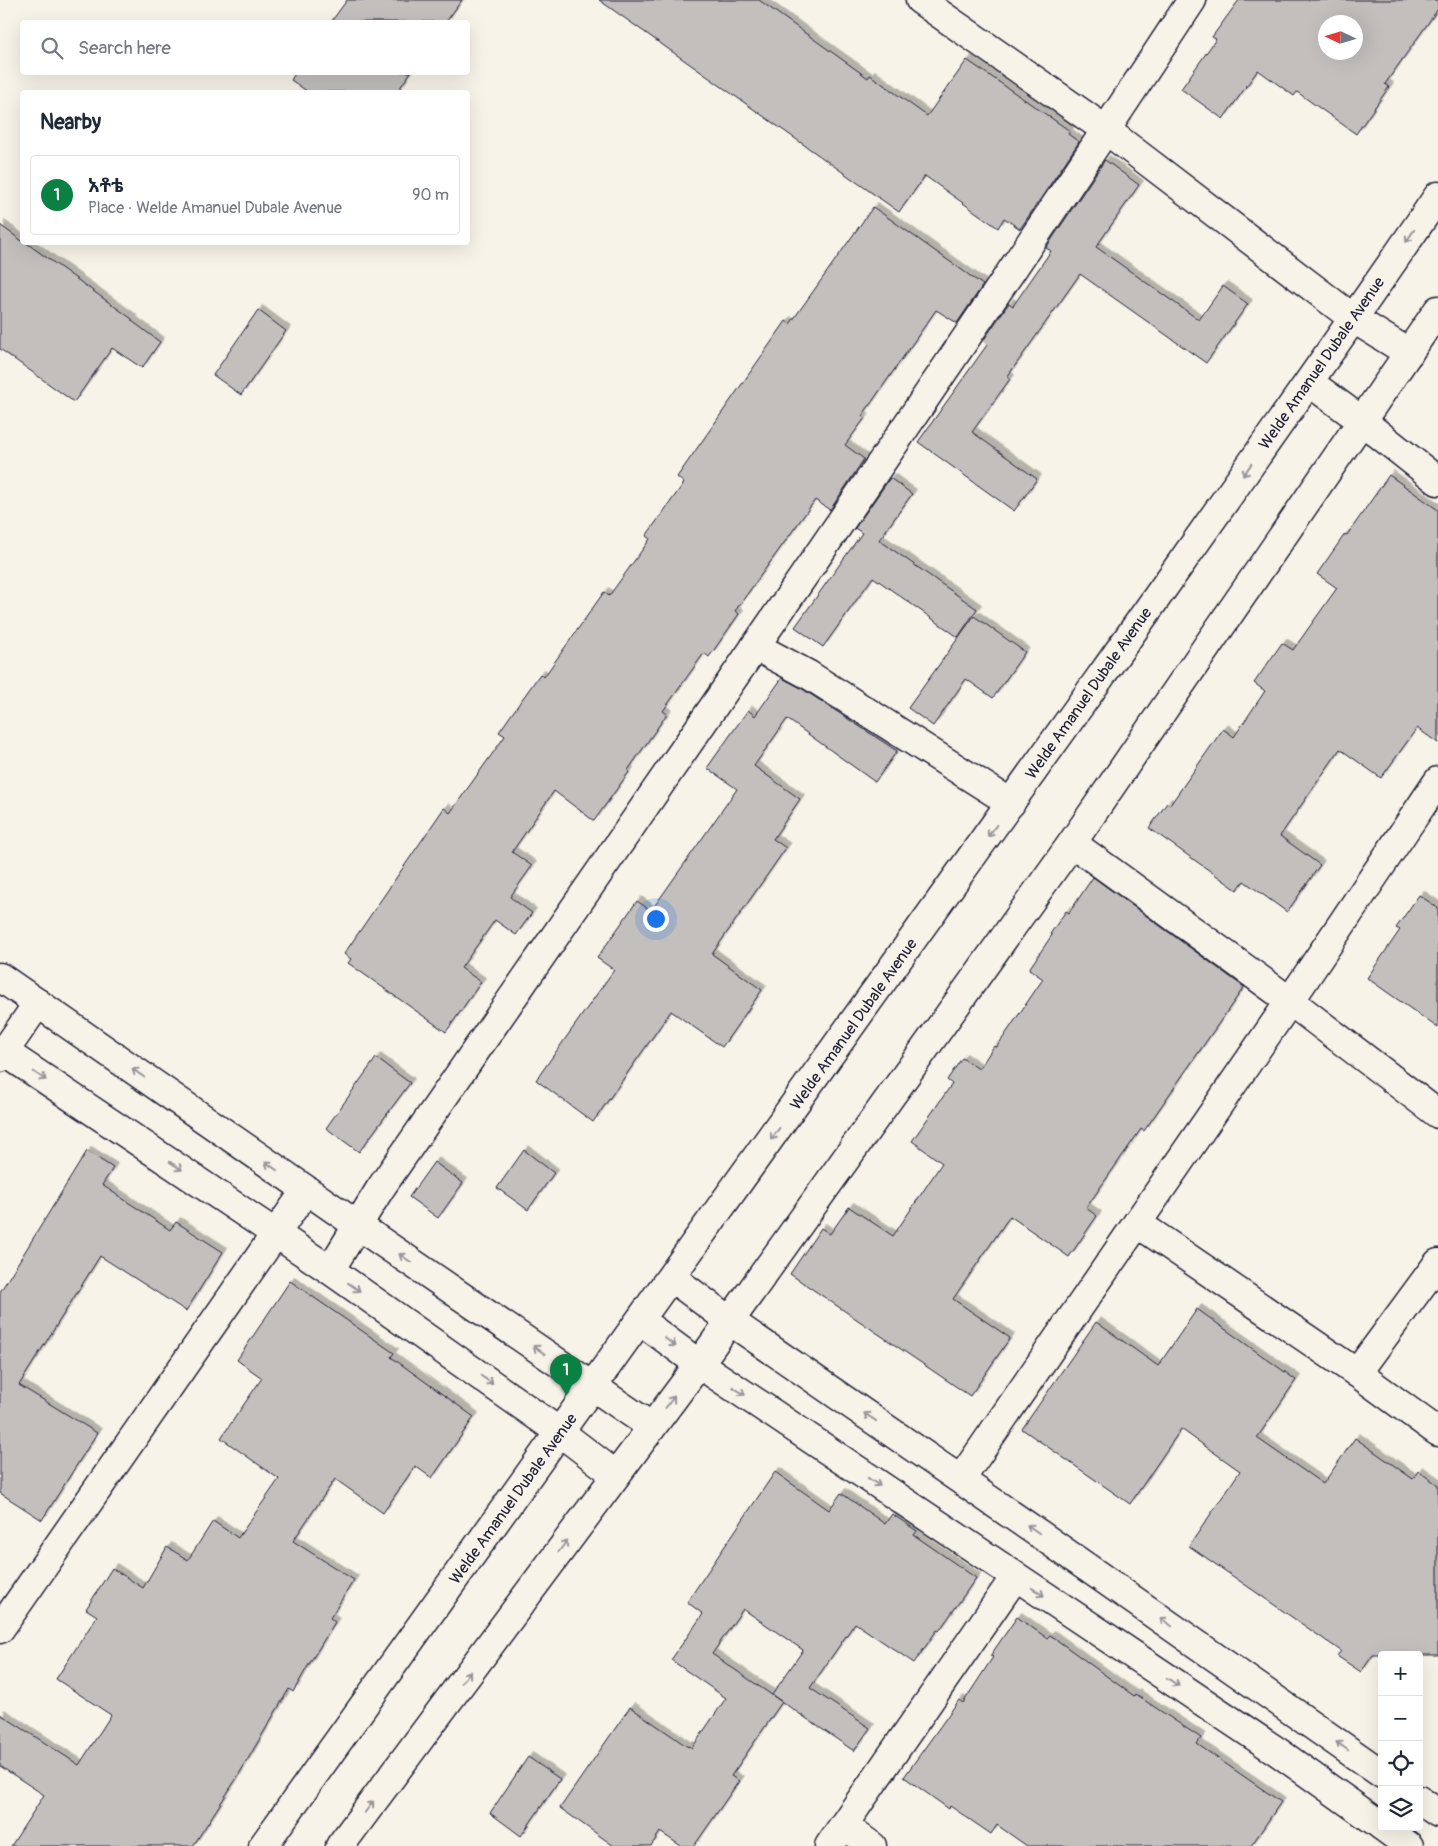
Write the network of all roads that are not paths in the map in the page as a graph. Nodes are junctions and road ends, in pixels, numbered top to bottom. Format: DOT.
graph roads {
  1 [pos="920,0"];
  2 [pos="1192,0"];
  3 [pos="1106,130"];
  4 [pos="1438,196"];
  5 [pos="1438,310"];
  6 [pos="1354,319"];
  7 [pos="1409,353"];
  8 [pos="1309,382"];
  9 [pos="1362,421"];
  10 [pos="1438,481"];
  11 [pos="755,646"];
  12 [pos="1438,781"];
  13 [pos="1011,803"];
  14 [pos="1072,843"];
  15 [pos="0,977"];
  16 [pos="1290,1001"];
  17 [pos="38,1003"];
  18 [pos="1,1053"];
  19 [pos="1438,1114"];
  20 [pos="306,1190"];
  21 [pos="1137,1223"];
  22 [pos="357,1225"];
  23 [pos="277,1234"];
  24 [pos="1438,1263"];
  25 [pos="330,1270"];
  26 [pos="672,1278"];
  27 [pos="641,1321"];
  28 [pos="730,1321"];
  29 [pos="698,1364"];
  30 [pos="1357,1373"];
  31 [pos="594,1388"];
  32 [pos="652,1427"];
  33 [pos="1438,1432"];
  34 [pos="561,1433"];
  35 [pos="616,1475"];
  36 [pos="961,1479"];
  37 [pos="1015,1577"];
  38 [pos="0,1629"];
  39 [pos="1378,1771"];
  40 [pos="1423,1803"];
  41 [pos="1438,1813"];
  42 [pos="1378,1824"];
  43 [pos="1388,1831"];
  44 [pos="836,1836"];
  45 [pos="263,1846"];
  46 [pos="340,1846"];
  47 [pos="872,1846"];
  48 [pos="1409,1846"];
  1 -- 3 [label="street"];
  2 -- 3 [label="street"];
  3 -- 6 [label="street"];
  3 -- 11 [label="street"];
  4 -- 6 [label="street, Welde Amanuel Dubale Avenue, one-way"];
  5 -- 7 [label="street"];
  6 -- 7 [label="street"];
  6 -- 8 [label="street, Welde Amanuel Dubale Avenue"];
  7 -- 9 [label="street"];
  8 -- 9 [label="street"];
  8 -- 13 [label="street, Welde Amanuel Dubale Avenue, one-way"];
  9 -- 10 [label="street"];
  9 -- 14 [label="street"];
  11 -- 13 [label="street"];
  11 -- 22 [label="street"];
  12 -- 16 [label="street"];
  13 -- 26 [label="street, Welde Amanuel Dubale Avenue, one-way"];
  14 -- 16 [label="street"];
  14 -- 28 [label="street"];
  15 -- 17 [label="street"];
  16 -- 19 [label="street"];
  16 -- 21 [label="street"];
  17 -- 18 [label="street"];
  20 -- 17 [label="street, one-way"];
  18 -- 23 [label="street, one-way"];
  20 -- 22 [label="street"];
  20 -- 23 [label="street"];
  21 -- 30 [label="street"];
  21 -- 36 [label="street"];
  22 -- 25 [label="street"];
  31 -- 22 [label="street, one-way"];
  23 -- 25 [label="street"];
  23 -- 38 [label="street"];
  24 -- 30 [label="street"];
  25 -- 34 [label="street, one-way"];
  26 -- 27 [label="street, Welde Amanuel Dubale Avenue"];
  26 -- 28 [label="street"];
  27 -- 29 [label="street, one-way"];
  27 -- 31 [label="street, Welde Amanuel Dubale Avenue"];
  28 -- 29 [label="street"];
  36 -- 28 [label="street, one-way"];
  32 -- 29 [label="street, one-way"];
  29 -- 37 [label="street, one-way"];
  30 -- 33 [label="street"];
  31 -- 32 [label="street"];
  31 -- 34 [label="street, Welde Amanuel Dubale Avenue"];
  32 -- 35 [label="street"];
  34 -- 35 [label="street"];
  34 -- 45 [label="street, Welde Amanuel Dubale Avenue"];
  46 -- 35 [label="street, one-way"];
  39 -- 36 [label="street, one-way"];
  37 -- 42 [label="street, one-way"];
  37 -- 44 [label="street"];
  40 -- 41 [label="street"];
  43 -- 48 [label="street"];
  44 -- 47 [label="street"];
}
